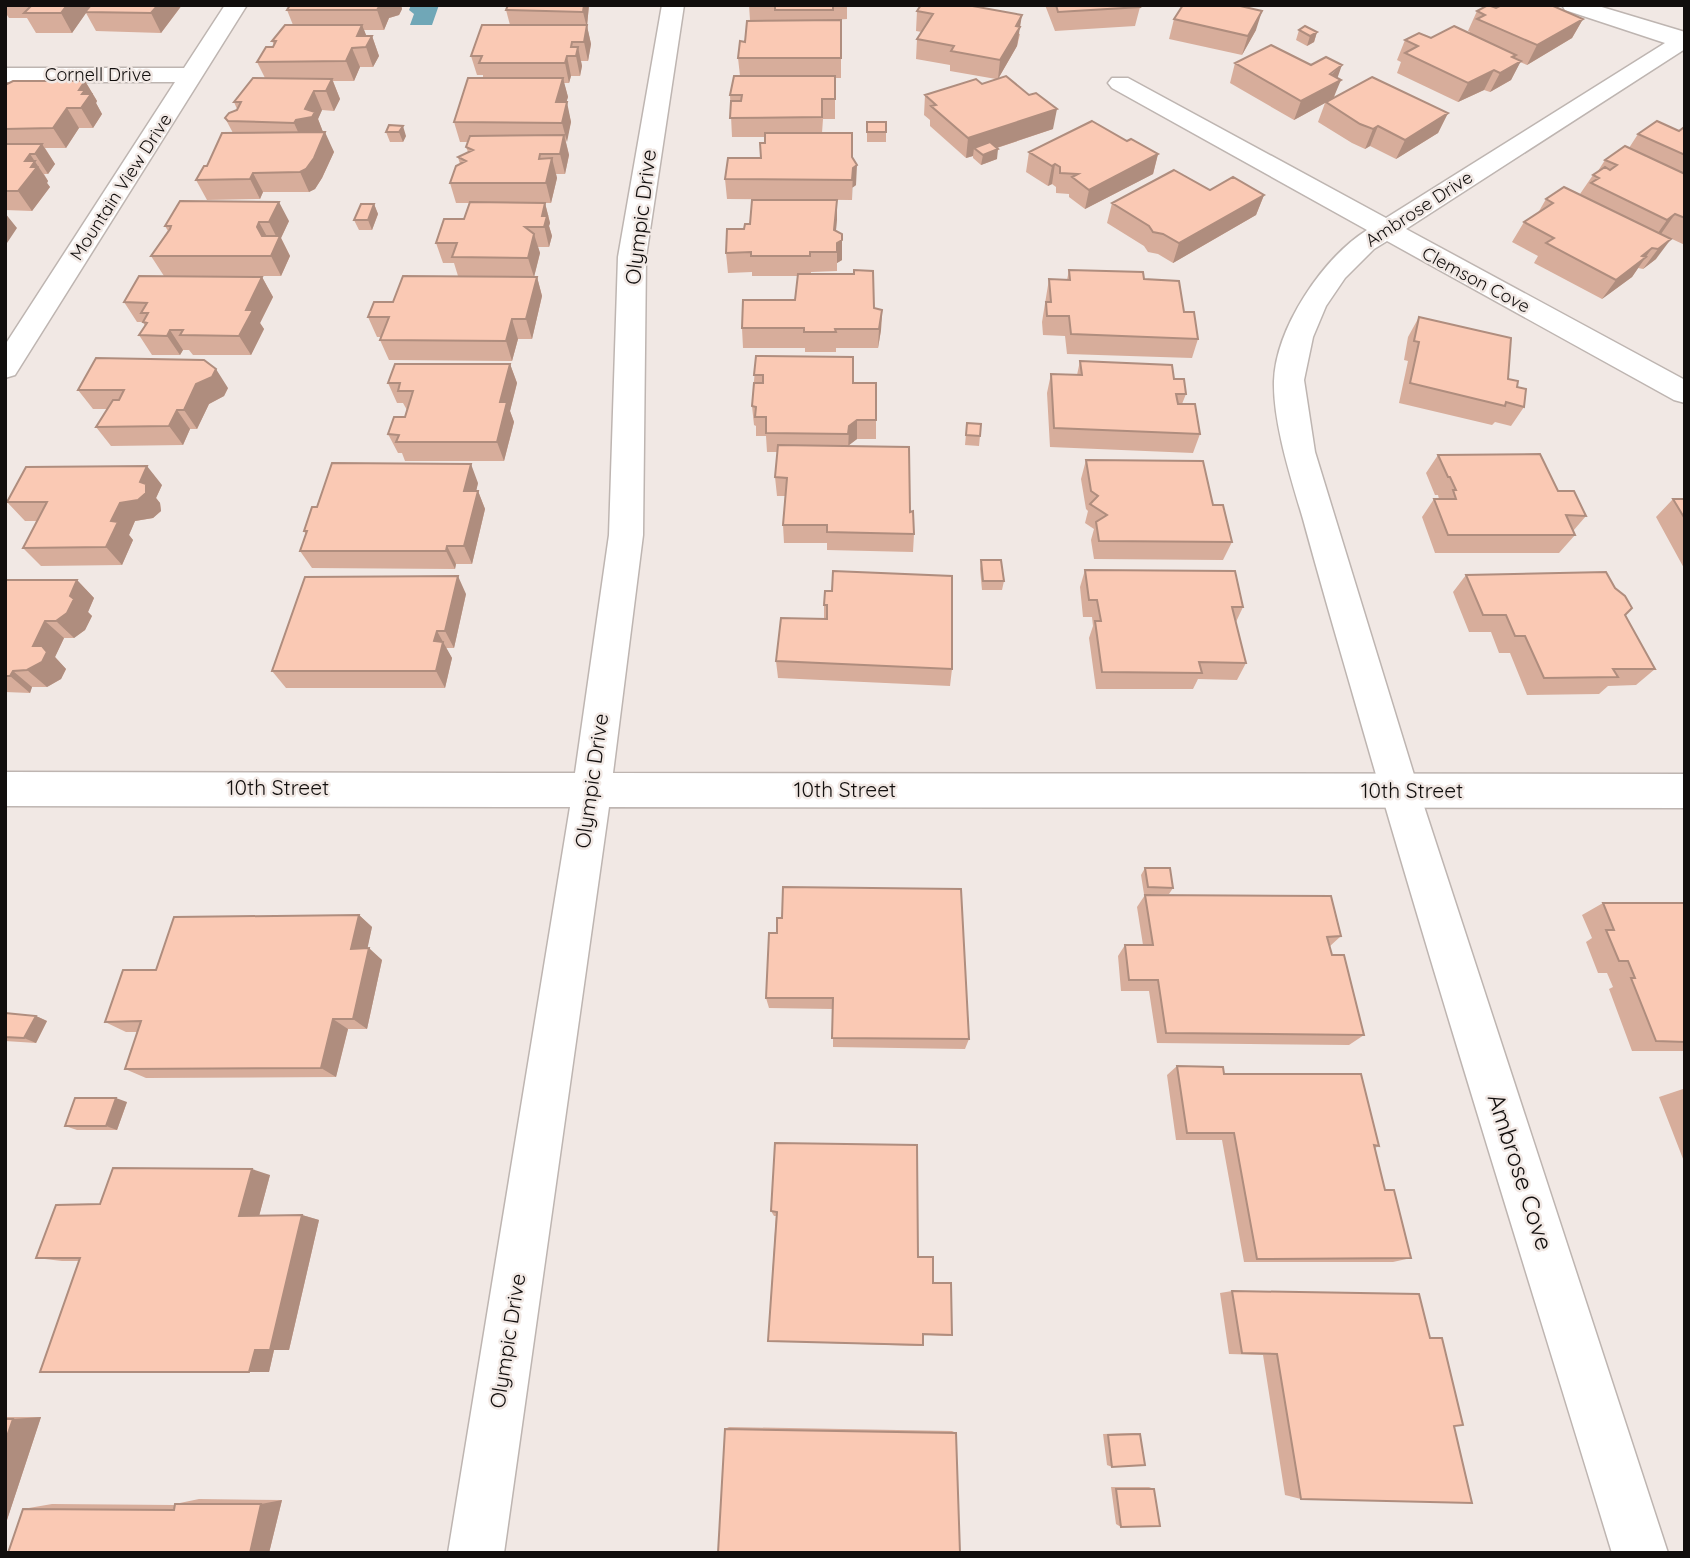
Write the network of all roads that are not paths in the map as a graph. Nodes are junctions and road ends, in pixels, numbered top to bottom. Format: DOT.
graph roads {
  1 [pos="236,5"];
  2 [pos="673,5"];
  3 [pos="1573,5"];
  4 [pos="1684,40"];
  5 [pos="5,75"];
  6 [pos="192,75"];
  7 [pos="1120,83"];
  8 [pos="1383,229"];
  9 [pos="5,368"];
  10 [pos="1685,393"];
  11 [pos="5,789"];
  12 [pos="592,789"];
  13 [pos="1400,791"];
  14 [pos="1685,791"];
  15 [pos="476,1553"];
  16 [pos="1640,1553"];
  1 -- 6 [label="street, Mountain View Drive"];
  2 -- 12 [label="street, Olympic Drive"];
  3 -- 4 [label="street"];
  4 -- 8 [label="street, Ambrose Drive"];
  5 -- 6 [label="street, Cornell Drive"];
  6 -- 9 [label="street, Mountain View Drive"];
  7 -- 8 [label="street, Clemson Cove"];
  8 -- 10 [label="street, Clemson Cove"];
  8 -- 13 [label="street, Ambrose Drive"];
  11 -- 12 [label="street, 10th Street"];
  12 -- 13 [label="street, 10th Street"];
  12 -- 15 [label="street, Olympic Drive"];
  13 -- 14 [label="street, 10th Street"];
  13 -- 16 [label="street, Ambrose Cove"];
}
